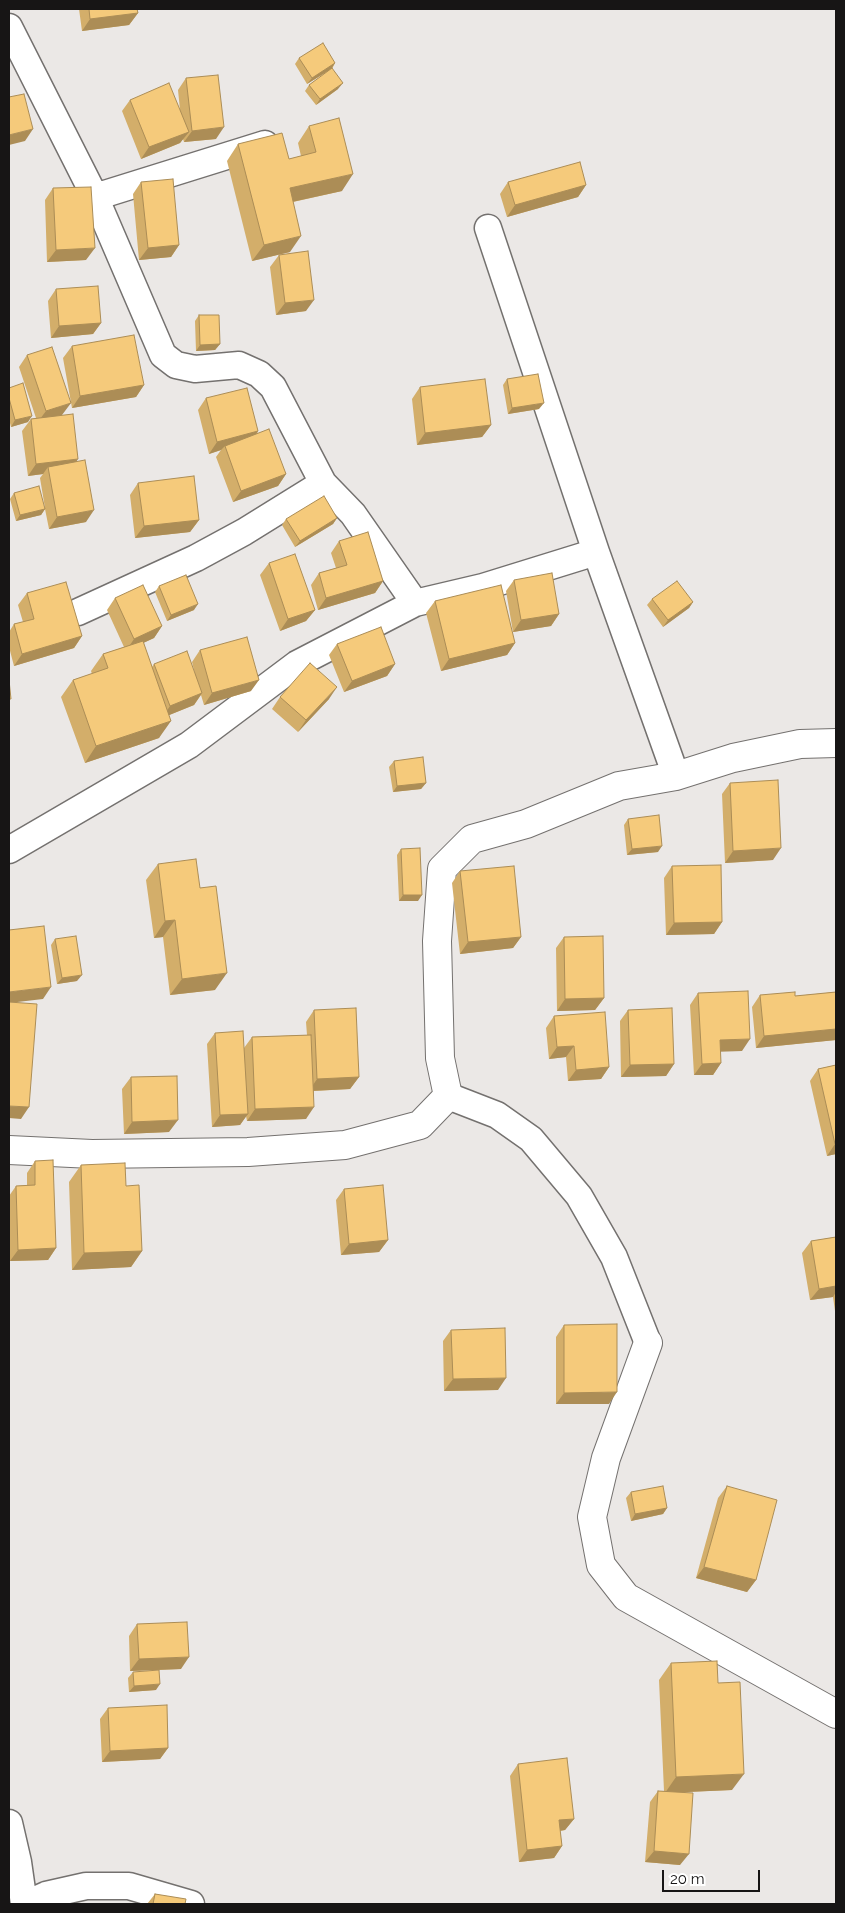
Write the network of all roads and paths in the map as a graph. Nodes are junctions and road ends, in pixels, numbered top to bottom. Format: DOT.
graph roads {
  1 [pos="9,27"];
  2 [pos="275,140"];
  3 [pos="95,196"];
  4 [pos="488,228"];
  5 [pos="323,483"];
  6 [pos="596,552"];
  7 [pos="415,603"];
  8 [pos="78,612"];
  9 [pos="836,742"];
  10 [pos="676,776"];
  11 [pos="9,850"];
  12 [pos="448,1096"];
  13 [pos="9,1150"];
  14 [pos="648,1343"];
  15 [pos="836,1714"];
  16 [pos="9,1823"];
  17 [pos="25,1904"];
  18 [pos="191,1904"];
  1 -- 3 [label="street"];
  2 -- 3 [label="street"];
  3 -- 5 [label="street"];
  4 -- 6 [label="street"];
  5 -- 7 [label="street"];
  5 -- 8 [label="street"];
  6 -- 7 [label="street"];
  6 -- 10 [label="street"];
  7 -- 11 [label="street"];
  9 -- 10 [label="street"];
  10 -- 12 [label="street"];
  12 -- 13 [label="street"];
  12 -- 14 [label="street"];
  14 -- 15 [label="street"];
  16 -- 17 [label="street"];
  17 -- 18 [label="street"];
}
